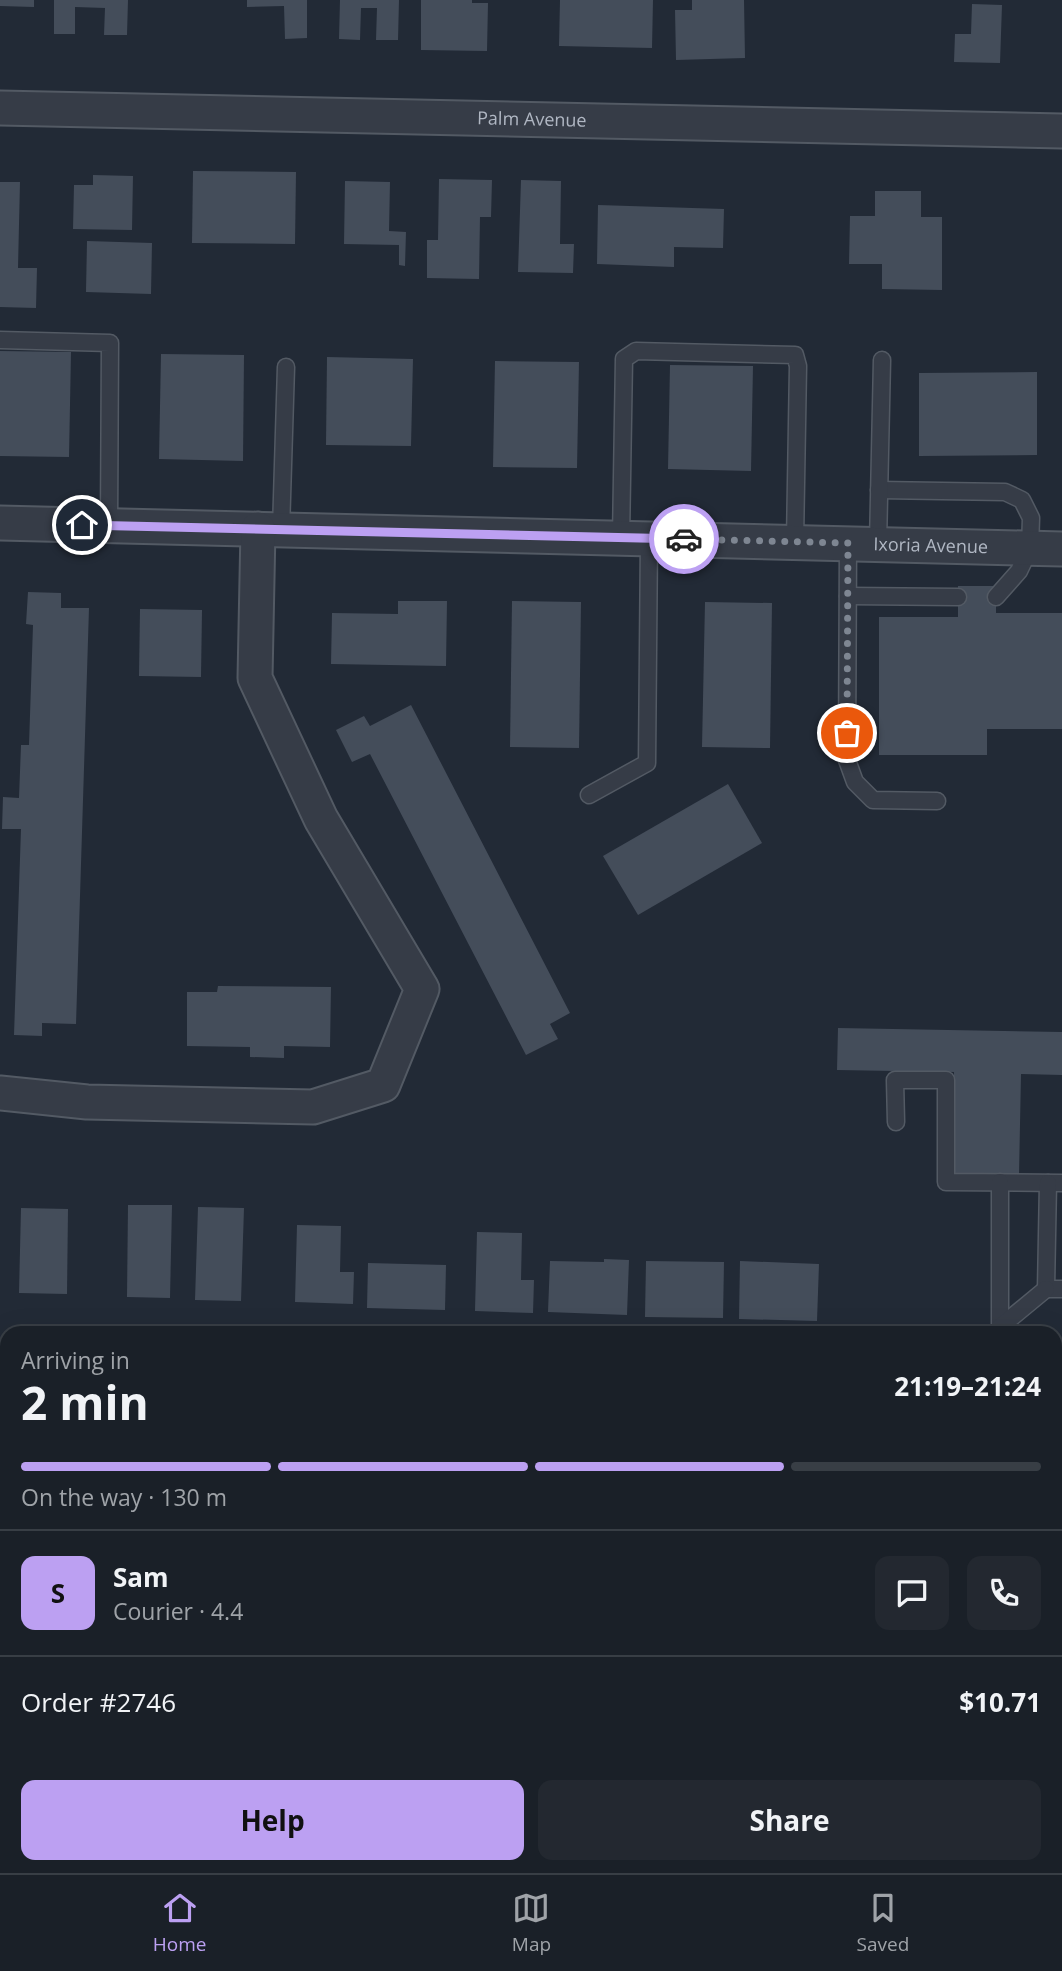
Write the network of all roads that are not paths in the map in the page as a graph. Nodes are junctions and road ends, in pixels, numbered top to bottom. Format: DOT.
graph roads {
  1 [pos="0,108"];
  2 [pos="1062,131"];
  3 [pos="0,340"];
  4 [pos="883,360"];
  5 [pos="286,367"];
  6 [pos="879,491"];
  7 [pos="0,523"];
  8 [pos="109,526"];
  9 [pos="270,530"];
  10 [pos="635,538"];
  11 [pos="795,541"];
  12 [pos="863,544"];
  13 [pos="1046,548"];
  14 [pos="848,596"];
  15 [pos="958,597"];
  16 [pos="996,597"];
  17 [pos="589,794"];
  18 [pos="937,802"];
  19 [pos="0,1093"];
  20 [pos="896,1122"];
  21 [pos="1000,1182"];
  22 [pos="1055,1183"];
  23 [pos="1054,1289"];
  24 [pos="1002,1326"];
  25 [pos="1007,1326"];
  1 -- 2 [label="street, Palm Avenue"];
  3 -- 8 [label="lane"];
  4 -- 6 [label="lane"];
  5 -- 9 [label="lane"];
  6 -- 12 [label="lane"];
  6 -- 13 [label="lane"];
  7 -- 8 [label="street, Ixoria Avenue"];
  8 -- 9 [label="street, Ixoria Avenue"];
  9 -- 10 [label="street, Ixoria Avenue"];
  9 -- 19 [label="street"];
  10 -- 11 [label="street, Ixoria Avenue"];
  10 -- 11 [label="lane"];
  10 -- 17 [label="lane"];
  11 -- 12 [label="street, Ixoria Avenue"];
  12 -- 13 [label="street, Ixoria Avenue"];
  12 -- 14 [label="lane"];
  13 -- 16 [label="lane"];
  14 -- 15 [label="lane"];
  14 -- 18 [label="lane"];
  20 -- 21 [label="lane"];
  21 -- 22 [label="lane"];
  21 -- 24 [label="lane"];
  22 -- 23 [label="lane"];
  23 -- 25 [label="lane"];
}
